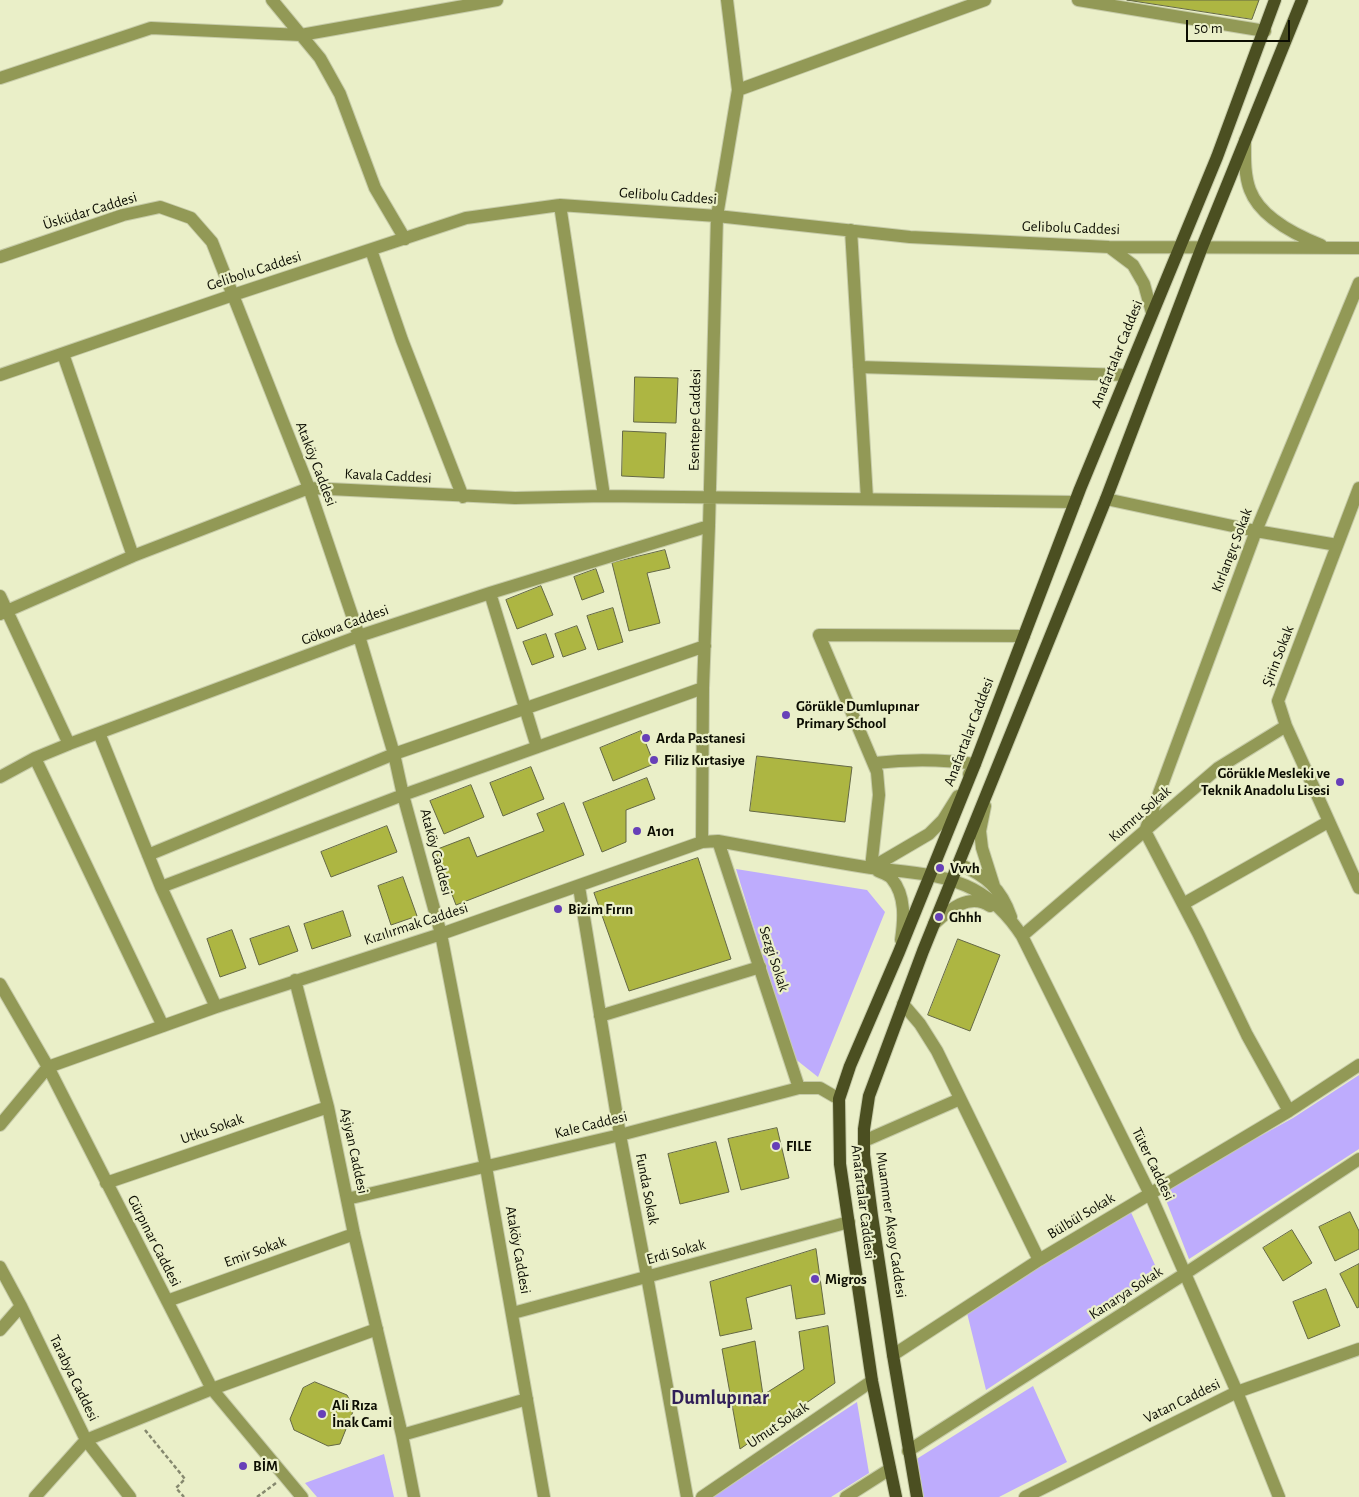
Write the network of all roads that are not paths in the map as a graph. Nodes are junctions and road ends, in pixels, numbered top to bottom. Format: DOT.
graph roads {
  1 [pos="272,0"];
  2 [pos="497,0"];
  3 [pos="727,0"];
  4 [pos="985,0"];
  5 [pos="1078,0"];
  6 [pos="1275,0"];
  7 [pos="1302,0"];
  8 [pos="1265,31"];
  9 [pos="301,35"];
  10 [pos="0,78"];
  11 [pos="738,90"];
  12 [pos="1245,139"];
  13 [pos="560,205"];
  14 [pos="717,216"];
  15 [pos="851,230"];
  16 [pos="405,239"];
  17 [pos="1179,246"];
  18 [pos="1202,246"];
  19 [pos="1109,247"];
  20 [pos="1328,248"];
  21 [pos="1359,248"];
  22 [pos="371,250"];
  23 [pos="0,257"];
  24 [pos="1359,283"];
  25 [pos="233,295"];
  26 [pos="1152,313"];
  27 [pos="63,354"];
  28 [pos="859,367"];
  29 [pos="0,375"];
  30 [pos="1126,376"];
  31 [pos="310,488"];
  32 [pos="1359,488"];
  33 [pos="463,496"];
  34 [pos="604,496"];
  35 [pos="710,497"];
  36 [pos="867,499"];
  37 [pos="1106,499"];
  38 [pos="1075,502"];
  39 [pos="709,526"];
  40 [pos="1256,531"];
  41 [pos="1337,545"];
  42 [pos="133,556"];
  43 [pos="490,592"];
  44 [pos="0,596"];
  45 [pos="3,613"];
  46 [pos="360,636"];
  47 [pos="1024,636"];
  48 [pos="705,646"];
  49 [pos="703,688"];
  50 [pos="524,708"];
  51 [pos="1286,726"];
  52 [pos="99,733"];
  53 [pos="69,744"];
  54 [pos="537,748"];
  55 [pos="394,754"];
  56 [pos="35,758"];
  57 [pos="875,764"];
  58 [pos="975,764"];
  59 [pos="0,777"];
  60 [pos="988,793"];
  61 [pos="403,795"];
  62 [pos="1328,822"];
  63 [pos="1145,831"];
  64 [pos="718,841"];
  65 [pos="702,842"];
  66 [pos="148,855"];
  67 [pos="959,864"];
  68 [pos="871,868"];
  69 [pos="930,876"];
  70 [pos="952,880"];
  71 [pos="994,886"];
  72 [pos="161,887"];
  73 [pos="579,887"];
  74 [pos="1359,888"];
  75 [pos="1183,904"];
  76 [pos="1013,922"];
  77 [pos="934,925"];
  78 [pos="441,934"];
  79 [pos="1022,936"];
  80 [pos="899,952"];
  81 [pos="760,967"];
  82 [pos="296,980"];
  83 [pos="0,984"];
  84 [pos="903,1004"];
  85 [pos="216,1007"];
  86 [pos="600,1016"];
  87 [pos="163,1026"];
  88 [pos="1359,1066"];
  89 [pos="48,1067"];
  90 [pos="799,1088"];
  91 [pos="839,1099"];
  92 [pos="960,1099"];
  93 [pos="328,1106"];
  94 [pos="1289,1110"];
  95 [pos="0,1124"];
  96 [pos="620,1135"];
  97 [pos="864,1141"];
  98 [pos="1359,1159"];
  99 [pos="486,1167"];
  100 [pos="106,1183"];
  101 [pos="1150,1194"];
  102 [pos="347,1199"];
  103 [pos="848,1222"];
  104 [pos="354,1234"];
  105 [pos="1039,1260"];
  106 [pos="0,1266"];
  107 [pos="1186,1273"];
  108 [pos="648,1276"];
  109 [pos="167,1300"];
  110 [pos="21,1306"];
  111 [pos="513,1313"];
  112 [pos="377,1329"];
  113 [pos="0,1330"];
  114 [pos="1359,1349"];
  115 [pos="893,1355"];
  116 [pos="872,1381"];
  117 [pos="212,1388"];
  118 [pos="1237,1392"];
  119 [pos="527,1399"];
  120 [pos="402,1435"];
  121 [pos="86,1440"];
  122 [pos="908,1451"];
  123 [pos="890,1469"];
  124 [pos="1046,1492"];
  125 [pos="35,1497"];
  126 [pos="130,1497"];
  127 [pos="302,1497"];
  128 [pos="414,1497"];
  129 [pos="544,1497"];
  130 [pos="687,1497"];
  131 [pos="702,1497"];
  132 [pos="846,1497"];
  133 [pos="896,1497"];
  134 [pos="917,1497"];
  135 [pos="1025,1497"];
  136 [pos="1279,1497"];
  1 -- 9 [label="street"];
  2 -- 9 [label="street"];
  3 -- 11 [label="street, Esentepe Caddesi"];
  4 -- 11 [label="street"];
  5 -- 8 [label="street"];
  6 -- 8 [label="main road, Anafartalar Caddesi"];
  7 -- 12 [label="main road"];
  8 -- 17 [label="main road, Anafartalar Caddesi"];
  9 -- 10 [label="street"];
  9 -- 16 [label="street"];
  11 -- 14 [label="street, Esentepe Caddesi"];
  12 -- 18 [label="main road"];
  12 -- 20 [label="street"];
  13 -- 14 [label="street, Gelibolu Caddesi"];
  13 -- 16 [label="street, Gelibolu Caddesi"];
  13 -- 34 [label="street"];
  14 -- 15 [label="street, Gelibolu Caddesi"];
  14 -- 35 [label="street, Esentepe Caddesi"];
  15 -- 19 [label="street, Gelibolu Caddesi"];
  15 -- 28 [label="street"];
  16 -- 22 [label="street, Gelibolu Caddesi"];
  17 -- 18 [label="street, Gelibolu Caddesi"];
  17 -- 19 [label="street, Gelibolu Caddesi"];
  17 -- 26 [label="main road, Anafartalar Caddesi"];
  18 -- 20 [label="street, Gelibolu Caddesi"];
  18 -- 37 [label="main road"];
  19 -- 26 [label="street"];
  20 -- 21 [label="street, Gelibolu Caddesi"];
  22 -- 25 [label="street, Gelibolu Caddesi"];
  22 -- 33 [label="street"];
  23 -- 25 [label="street, Üsküdar Caddesi"];
  24 -- 40 [label="street, Kırlangıç Sokak"];
  25 -- 27 [label="street, Gelibolu Caddesi"];
  25 -- 31 [label="street, Ataköy Caddesi"];
  26 -- 30 [label="main road, Anafartalar Caddesi"];
  27 -- 29 [label="street, Gelibolu Caddesi"];
  27 -- 42 [label="street"];
  28 -- 30 [label="street"];
  28 -- 36 [label="street"];
  30 -- 38 [label="main road, Anafartalar Caddesi"];
  31 -- 33 [label="street, Kavala Caddesi"];
  31 -- 42 [label="street, Kavala Caddesi"];
  31 -- 46 [label="street, Ataköy Caddesi"];
  32 -- 41 [label="street, Şirin Sokak"];
  33 -- 34 [label="street, Kavala Caddesi"];
  34 -- 35 [label="street, Kavala Caddesi"];
  35 -- 36 [label="street, Kavala Caddesi"];
  35 -- 39 [label="street, Esentepe Caddesi"];
  36 -- 38 [label="street, Kavala Caddesi"];
  37 -- 40 [label="street"];
  37 -- 60 [label="main road"];
  38 -- 47 [label="main road, Anafartalar Caddesi"];
  39 -- 43 [label="street, Gökova Caddesi"];
  39 -- 48 [label="street, Esentepe Caddesi"];
  40 -- 41 [label="street"];
  40 -- 63 [label="street, Kırlangıç Sokak"];
  41 -- 51 [label="street, Şirin Sokak"];
  42 -- 45 [label="street, Kavala Caddesi"];
  43 -- 46 [label="street, Gökova Caddesi"];
  43 -- 50 [label="street"];
  44 -- 45 [label="street"];
  45 -- 53 [label="street"];
  46 -- 52 [label="street, Gökova Caddesi"];
  46 -- 55 [label="street, Ataköy Caddesi"];
  47 -- 57 [label="street"];
  47 -- 58 [label="main road, Anafartalar Caddesi"];
  48 -- 49 [label="street, Esentepe Caddesi"];
  48 -- 50 [label="street"];
  49 -- 54 [label="street"];
  49 -- 65 [label="street, Esentepe Caddesi"];
  50 -- 54 [label="street"];
  50 -- 55 [label="street"];
  51 -- 62 [label="street, Şirin Sokak"];
  51 -- 63 [label="street, Kumru Sokak"];
  52 -- 53 [label="street, Gökova Caddesi"];
  52 -- 66 [label="street"];
  53 -- 56 [label="street, Gökova Caddesi"];
  54 -- 61 [label="street"];
  55 -- 61 [label="street, Ataköy Caddesi"];
  55 -- 66 [label="street"];
  56 -- 59 [label="street, Gökova Caddesi"];
  56 -- 87 [label="street"];
  57 -- 58 [label="street"];
  57 -- 68 [label="street"];
  58 -- 68 [label="street"];
  58 -- 69 [label="main road, Anafartalar Caddesi"];
  60 -- 67 [label="main road"];
  60 -- 71 [label="street"];
  61 -- 72 [label="street"];
  61 -- 78 [label="street, Ataköy Caddesi"];
  62 -- 74 [label="street, Şirin Sokak"];
  62 -- 75 [label="street"];
  63 -- 75 [label="street"];
  63 -- 79 [label="street, Kumru Sokak"];
  64 -- 65 [label="street, Kızılırmak Caddesi"];
  64 -- 68 [label="street, Kızılırmak Caddesi"];
  64 -- 81 [label="street, Sezgi Sokak"];
  65 -- 73 [label="street, Kızılırmak Caddesi"];
  66 -- 72 [label="street"];
  67 -- 70 [label="main road"];
  67 -- 71 [label="street"];
  68 -- 69 [label="street, Kızılırmak Caddesi"];
  68 -- 80 [label="street"];
  69 -- 70 [label="street, Tüter Caddesi"];
  69 -- 80 [label="main road, Anafartalar Caddesi"];
  70 -- 76 [label="street, Tüter Caddesi"];
  70 -- 77 [label="main road, Muammer Aksoy Caddesi"];
  71 -- 76 [label="street"];
  72 -- 85 [label="street"];
  73 -- 78 [label="street, Kızılırmak Caddesi"];
  73 -- 86 [label="street, Funda Sokak"];
  75 -- 94 [label="street"];
  76 -- 77 [label="street"];
  76 -- 79 [label="street, Tüter Caddesi"];
  77 -- 84 [label="main road, Muammer Aksoy Caddesi"];
  78 -- 82 [label="street, Kızılırmak Caddesi"];
  78 -- 99 [label="street, Ataköy Caddesi"];
  79 -- 101 [label="street, Tüter Caddesi"];
  80 -- 91 [label="main road, Anafartalar Caddesi"];
  81 -- 86 [label="street"];
  81 -- 90 [label="street, Sezgi Sokak"];
  82 -- 85 [label="street, Kızılırmak Caddesi"];
  82 -- 93 [label="street, Aşiyan Caddesi"];
  83 -- 89 [label="street, Gürpınar Caddesi"];
  84 -- 92 [label="street"];
  84 -- 97 [label="main road, Muammer Aksoy Caddesi"];
  85 -- 87 [label="street, Kızılırmak Caddesi"];
  86 -- 96 [label="street, Funda Sokak"];
  87 -- 89 [label="street, Kızılırmak Caddesi"];
  88 -- 94 [label="street, Bülbül Sokak"];
  89 -- 95 [label="street"];
  89 -- 100 [label="street, Gürpınar Caddesi"];
  90 -- 91 [label="street, Kale Caddesi"];
  90 -- 96 [label="street, Kale Caddesi"];
  91 -- 103 [label="main road, Anafartalar Caddesi"];
  92 -- 97 [label="street"];
  92 -- 105 [label="street"];
  93 -- 100 [label="street, Utku Sokak"];
  93 -- 102 [label="street, Aşiyan Caddesi"];
  94 -- 101 [label="street, Bülbül Sokak"];
  96 -- 99 [label="street, Kale Caddesi"];
  96 -- 108 [label="street, Funda Sokak"];
  97 -- 115 [label="main road, Muammer Aksoy Caddesi"];
  98 -- 107 [label="street, Kanarya Sokak"];
  99 -- 102 [label="street, Kale Caddesi"];
  99 -- 111 [label="street, Ataköy Caddesi"];
  100 -- 109 [label="street, Gürpınar Caddesi"];
  101 -- 105 [label="street, Bülbül Sokak"];
  101 -- 107 [label="street, Tüter Caddesi"];
  102 -- 104 [label="street, Aşiyan Caddesi"];
  103 -- 108 [label="street, Erdi Sokak"];
  103 -- 116 [label="main road, Anafartalar Caddesi"];
  104 -- 109 [label="street, Emir Sokak"];
  104 -- 112 [label="street, Aşiyan Caddesi"];
  105 -- 115 [label="street, Bülbül Sokak"];
  106 -- 110 [label="street, Tarabya Caddesi"];
  107 -- 118 [label="street, Tüter Caddesi"];
  107 -- 122 [label="street, Kanarya Sokak"];
  108 -- 111 [label="street, Erdi Sokak"];
  108 -- 130 [label="street, Funda Sokak"];
  109 -- 117 [label="street, Gürpınar Caddesi"];
  110 -- 113 [label="street"];
  110 -- 121 [label="street, Tarabya Caddesi"];
  111 -- 119 [label="street, Ataköy Caddesi"];
  112 -- 117 [label="street"];
  112 -- 120 [label="street, Aşiyan Caddesi"];
  114 -- 118 [label="street, Vatan Caddesi"];
  115 -- 122 [label="main road, Muammer Aksoy Caddesi"];
  116 -- 123 [label="main road, Anafartalar Caddesi"];
  116 -- 131 [label="street, Umut Sokak"];
  117 -- 121 [label="street"];
  117 -- 127 [label="street, Gürpınar Caddesi"];
  118 -- 124 [label="street, Vatan Caddesi"];
  118 -- 136 [label="street, Tüter Caddesi"];
  119 -- 120 [label="street"];
  119 -- 129 [label="street, Ataköy Caddesi"];
  120 -- 128 [label="street, Aşiyan Caddesi"];
  121 -- 125 [label="street"];
  121 -- 126 [label="street, Tarabya Caddesi"];
  122 -- 134 [label="main road, Muammer Aksoy Caddesi"];
  123 -- 132 [label="street"];
  123 -- 133 [label="main road, Anafartalar Caddesi"];
  124 -- 135 [label="street, Vatan Caddesi"];
}
